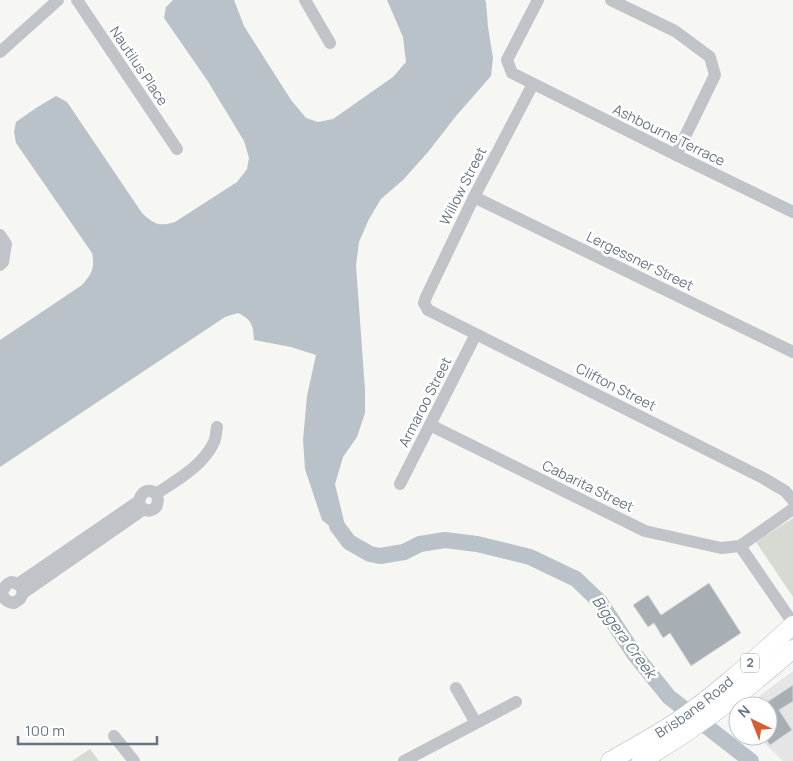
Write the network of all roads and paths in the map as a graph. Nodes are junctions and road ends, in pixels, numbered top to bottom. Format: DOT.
graph roads {
  1 [pos="58,0"];
  2 [pos="77,0"];
  3 [pos="305,0"];
  4 [pos="538,0"];
  5 [pos="611,0"];
  6 [pos="330,43"];
  7 [pos="0,52"];
  8 [pos="533,84"];
  9 [pos="177,149"];
  10 [pos="676,155"];
  11 [pos="474,197"];
  12 [pos="793,212"];
  13 [pos="0,235"];
  14 [pos="0,265"];
  15 [pos="424,303"];
  16 [pos="476,334"];
  17 [pos="793,352"];
  18 [pos="430,426"];
  19 [pos="218,427"];
  20 [pos="400,484"];
  21 [pos="793,500"];
  22 [pos="793,509"];
  23 [pos="740,546"];
  24 [pos="20,588"];
  25 [pos="2,598"];
  26 [pos="793,624"];
  27 [pos="793,649"];
  28 [pos="456,688"];
  29 [pos="516,702"];
  30 [pos="712,705"];
  31 [pos="476,723"];
  32 [pos="681,727"];
  33 [pos="114,736"];
  34 [pos="134,761"];
  35 [pos="404,761"];
  36 [pos="610,761"];
  37 [pos="641,761"];
  1 -- 7 [label="street"];
  2 -- 9 [label="street, Nautilus Place"];
  3 -- 6 [label="street"];
  4 -- 8 [label="street, Ashbourne Terrace"];
  5 -- 10 [label="street"];
  8 -- 10 [label="street, Ashbourne Terrace"];
  8 -- 11 [label="street, Willow Street"];
  10 -- 12 [label="street, Ashbourne Terrace"];
  11 -- 15 [label="street, Willow Street"];
  11 -- 17 [label="street, Lergessner Street"];
  13 -- 14 [label="street"];
  15 -- 16 [label="street, Clifton Street"];
  16 -- 18 [label="street, Armaroo Street"];
  16 -- 21 [label="street, Clifton Street"];
  18 -- 20 [label="street, Armaroo Street"];
  18 -- 23 [label="street, Cabarita Street"];
  19 -- 24 [label="street"];
  22 -- 23 [label="street"];
  23 -- 26 [label="street"];
  24 -- 25 [label="street"];
  24 -- 25 [label="street"];
  26 -- 30 [label="highway, Brisbane Road / 2"];
  27 -- 30 [label="highway, Brisbane Road / 2"];
  28 -- 31 [label="street"];
  29 -- 31 [label="street"];
  30 -- 32 [label="highway, Brisbane Road / 2"];
  31 -- 35 [label="street"];
  32 -- 36 [label="highway, Brisbane Road / 2"];
  32 -- 37 [label="highway, Brisbane Road / 2"];
  33 -- 34 [label="street"];
}
